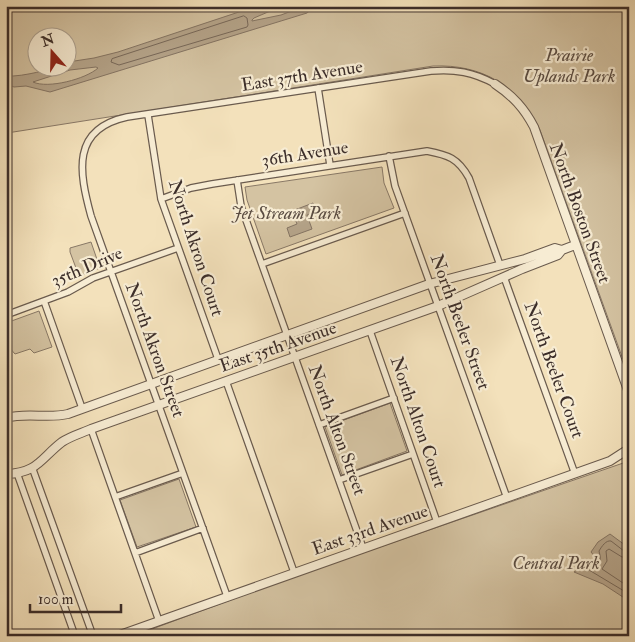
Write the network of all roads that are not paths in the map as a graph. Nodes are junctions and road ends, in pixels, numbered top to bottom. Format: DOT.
graph roads {
  1 [pos="495,84"];
  2 [pos="318,88"];
  3 [pos="148,115"];
  4 [pos="112,120"];
  5 [pos="389,156"];
  6 [pos="330,165"];
  7 [pos="237,180"];
  8 [pos="161,199"];
  9 [pos="405,213"];
  10 [pos="575,245"];
  11 [pos="178,248"];
  12 [pos="562,250"];
  13 [pos="262,264"];
  14 [pos="500,265"];
  15 [pos="111,272"];
  16 [pos="504,277"];
  17 [pos="429,284"];
  18 [pos="44,301"];
  19 [pos="438,306"];
  20 [pos="6,315"];
  21 [pos="370,331"];
  22 [pos="287,334"];
  23 [pos="295,357"];
  24 [pos="218,359"];
  25 [pos="226,381"];
  26 [pos="151,383"];
  27 [pos="629,393"];
  28 [pos="394,398"];
  29 [pos="159,405"];
  30 [pos="82,408"];
  31 [pos="6,418"];
  32 [pos="319,425"];
  33 [pos="91,429"];
  34 [pos="629,446"];
  35 [pos="413,454"];
  36 [pos="32,468"];
  37 [pos="17,473"];
  38 [pos="183,473"];
  39 [pos="6,474"];
  40 [pos="575,474"];
  41 [pos="339,480"];
  42 [pos="115,497"];
  43 [pos="507,498"];
  44 [pos="437,522"];
  45 [pos="203,528"];
  46 [pos="363,548"];
  47 [pos="135,553"];
  48 [pos="294,572"];
  49 [pos="227,596"];
  50 [pos="159,621"];
  51 [pos="75,636"];
  52 [pos="92,636"];
  53 [pos="117,636"];
  1 -- 2 [label="street, East 37th Avenue"];
  1 -- 10 [label="street, North Boston Street"];
  2 -- 3 [label="street, East 37th Avenue"];
  2 -- 6 [label="street"];
  3 -- 4 [label="street, East 37th Avenue"];
  3 -- 8 [label="street, North Akron Court"];
  4 -- 15 [label="street, North Akron Street"];
  5 -- 6 [label="street, 36th Avenue"];
  5 -- 9 [label="street, North Beeler Street"];
  5 -- 14 [label="street, 36th Avenue"];
  6 -- 7 [label="street, 36th Avenue"];
  7 -- 8 [label="street, 36th Avenue"];
  7 -- 13 [label="street, North Alton Street"];
  8 -- 11 [label="street, North Akron Court"];
  9 -- 13 [label="street"];
  9 -- 17 [label="street, North Beeler Street"];
  10 -- 12 [label="street, East 35th Avenue"];
  10 -- 27 [label="street, North Boston Street"];
  11 -- 15 [label="street, 35th Drive"];
  11 -- 24 [label="street, North Akron Court"];
  12 -- 14 [label="street, East 35th Avenue"];
  12 -- 16 [label="street, East 35th Avenue"];
  13 -- 22 [label="street, North Alton Street"];
  14 -- 17 [label="street, East 35th Avenue"];
  15 -- 18 [label="street, 35th Drive"];
  15 -- 26 [label="street, North Akron Street"];
  16 -- 19 [label="street, East 35th Avenue"];
  16 -- 40 [label="street, North Beeler Court"];
  17 -- 19 [label="street, North Beeler Street"];
  17 -- 22 [label="street, East 35th Avenue"];
  18 -- 20 [label="street, 35th Drive"];
  18 -- 30 [label="street"];
  19 -- 21 [label="street, East 35th Avenue"];
  19 -- 43 [label="street, North Beeler Street"];
  21 -- 23 [label="street, East 35th Avenue"];
  21 -- 28 [label="street, North Alton Court"];
  22 -- 23 [label="street, North Alton Street"];
  22 -- 24 [label="street, East 35th Avenue"];
  23 -- 25 [label="street, East 35th Avenue"];
  23 -- 32 [label="street, North Alton Street"];
  24 -- 26 [label="street, East 35th Avenue"];
  25 -- 29 [label="street, East 35th Avenue"];
  25 -- 48 [label="street"];
  26 -- 29 [label="street, North Akron Street"];
  26 -- 30 [label="street, East 35th Avenue"];
  28 -- 32 [label="street"];
  28 -- 35 [label="street, North Alton Court"];
  29 -- 33 [label="street, East 35th Avenue"];
  29 -- 38 [label="street, North Akron Street"];
  30 -- 31 [label="street, East 35th Avenue"];
  32 -- 41 [label="street, North Alton Street"];
  33 -- 36 [label="street, East 35th Avenue"];
  33 -- 42 [label="street"];
  34 -- 40 [label="street, East 33rd Avenue"];
  35 -- 41 [label="street"];
  35 -- 44 [label="street, North Alton Court"];
  36 -- 37 [label="street, East 35th Avenue"];
  36 -- 52 [label="street"];
  37 -- 39 [label="street, East 35th Avenue"];
  37 -- 51 [label="street"];
  38 -- 42 [label="street"];
  38 -- 45 [label="street, North Akron Street"];
  40 -- 43 [label="street, East 33rd Avenue"];
  41 -- 46 [label="street, North Alton Street"];
  42 -- 47 [label="street"];
  43 -- 44 [label="street, East 33rd Avenue"];
  44 -- 46 [label="street, East 33rd Avenue"];
  45 -- 47 [label="street"];
  45 -- 49 [label="street, North Akron Street"];
  46 -- 48 [label="street, East 33rd Avenue"];
  47 -- 50 [label="street"];
  48 -- 49 [label="street, East 33rd Avenue"];
  49 -- 50 [label="street, East 33rd Avenue"];
  50 -- 53 [label="street, East 33rd Avenue"];
}
